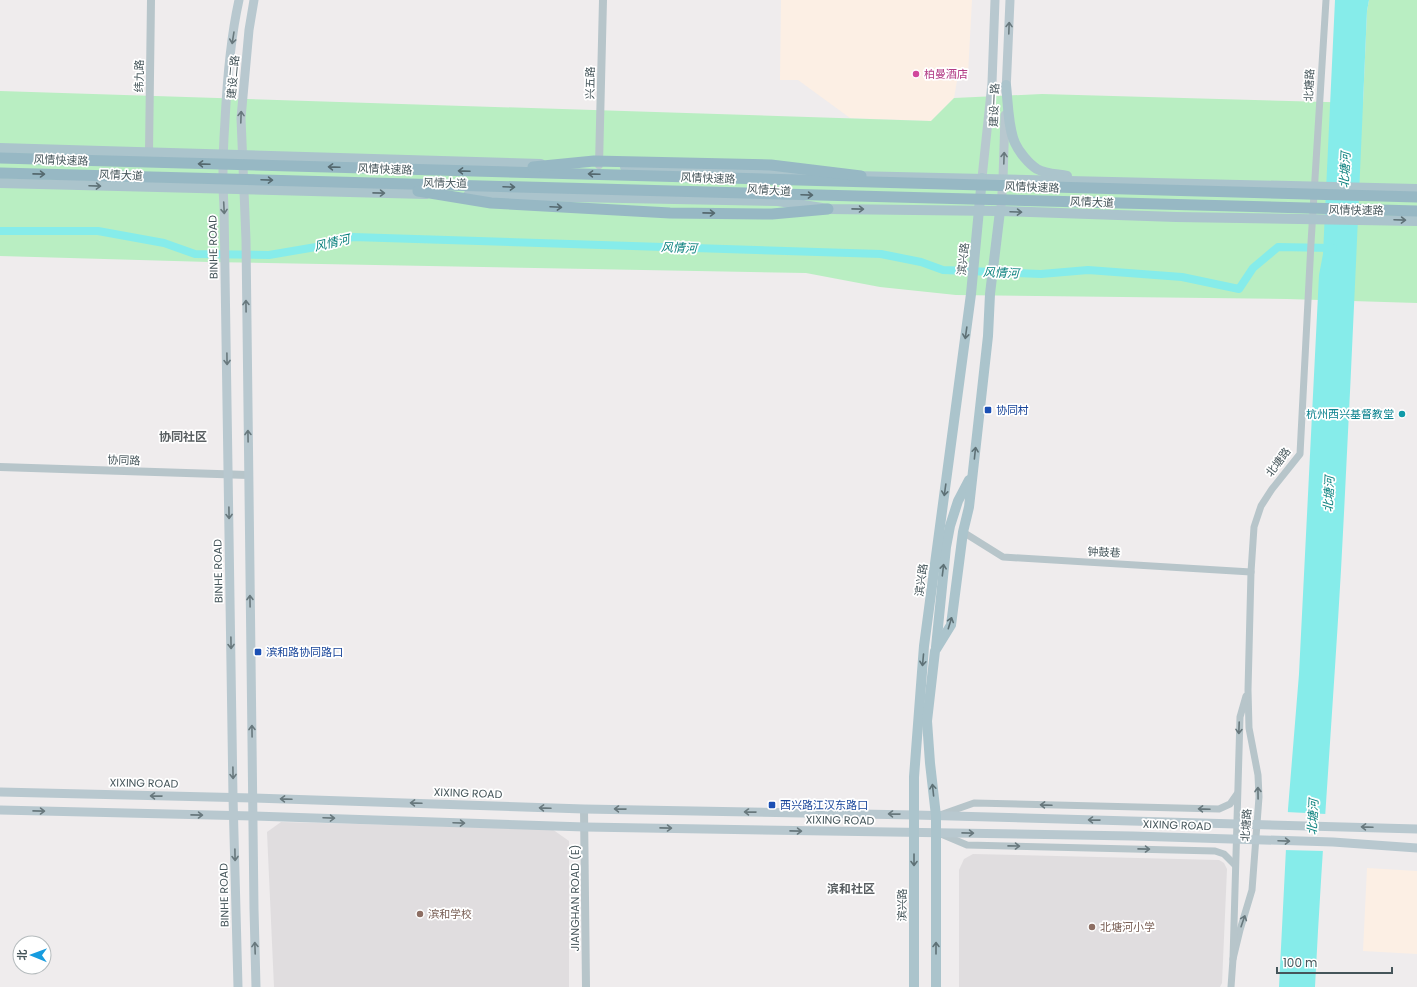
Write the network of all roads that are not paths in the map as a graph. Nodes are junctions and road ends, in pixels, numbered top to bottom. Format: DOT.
graph roads {
  1 [pos="151,0"];
  2 [pos="239,0"];
  3 [pos="254,0"];
  4 [pos="602,0"];
  5 [pos="995,0"];
  6 [pos="1010,0"];
  7 [pos="1326,0"];
  8 [pos="1006,85"];
  9 [pos="0,148"];
  10 [pos="149,152"];
  11 [pos="223,155"];
  12 [pos="242,156"];
  13 [pos="0,158"];
  14 [pos="599,166"];
  15 [pos="488,172"];
  16 [pos="0,173"];
  17 [pos="861,176"];
  18 [pos="982,178"];
  19 [pos="1003,179"];
  20 [pos="1109,182"];
  21 [pos="0,183"];
  22 [pos="379,184"];
  23 [pos="223,189"];
  24 [pos="1417,189"];
  25 [pos="244,190"];
  26 [pos="1417,197"];
  27 [pos="828,209"];
  28 [pos="980,211"];
  29 [pos="1000,211"];
  30 [pos="1417,211"];
  31 [pos="1417,221"];
  32 [pos="0,467"];
  33 [pos="229,474"];
  34 [pos="973,474"];
  35 [pos="248,475"];
  36 [pos="963,532"];
  37 [pos="1251,572"];
  38 [pos="935,651"];
  39 [pos="1248,690"];
  40 [pos="0,792"];
  41 [pos="1237,794"];
  42 [pos="233,798"];
  43 [pos="253,798"];
  44 [pos="584,809"];
  45 [pos="0,810"];
  46 [pos="914,815"];
  47 [pos="234,816"];
  48 [pos="253,816"];
  49 [pos="936,816"];
  50 [pos="585,827"];
  51 [pos="1417,829"];
  52 [pos="936,832"];
  53 [pos="914,833"];
  54 [pos="1417,848"];
  55 [pos="1235,865"];
  56 [pos="1233,959"];
  57 [pos="238,987"];
  58 [pos="256,987"];
  59 [pos="586,987"];
  60 [pos="914,987"];
  61 [pos="936,987"];
  62 [pos="1231,987"];
  1 -- 10 [label="street, 纬九路"];
  2 -- 11 [label="main road, 建设二路, one-way"];
  12 -- 3 [label="main road, 建设二路, one-way"];
  4 -- 14 [label="street, 兴五路"];
  5 -- 18 [label="main road, 建设一路"];
  8 -- 6 [label="main road, 建设一路, one-way"];
  7 -- 37 [label="street, 北塘路"];
  19 -- 8 [label="main road, 建设一路, one-way"];
  8 -- 20 [label="main road"];
  9 -- 10 [label="main road, 风情大道"];
  10 -- 11 [label="main road, 风情大道"];
  11 -- 12 [label="main road, 风情大道"];
  11 -- 23 [label="main road, BINHE ROAD"];
  12 -- 14 [label="main road, 风情大道"];
  12 -- 25 [label="main road"];
  15 -- 13 [label="highway, 风情快速路, one-way"];
  14 -- 17 [label="main road, 风情大道"];
  15 -- 17 [label="highway"];
  26 -- 15 [label="highway, 风情快速路, one-way"];
  16 -- 22 [label="highway, 风情快速路, one-way"];
  17 -- 18 [label="main road, 风情大道"];
  18 -- 19 [label="main road, 风情大道"];
  18 -- 28 [label="main road, 滨兴路"];
  19 -- 20 [label="main road, 风情大道"];
  19 -- 29 [label="main road, 建设一路"];
  20 -- 24 [label="main road, 风情大道"];
  21 -- 23 [label="main road, 风情大道, one-way"];
  22 -- 27 [label="highway, one-way"];
  22 -- 30 [label="highway, 风情快速路, one-way"];
  23 -- 25 [label="main road, 风情大道"];
  23 -- 33 [label="main road, BINHE ROAD, one-way"];
  25 -- 27 [label="main road, 风情大道, one-way"];
  35 -- 25 [label="main road, one-way"];
  27 -- 28 [label="main road, 风情大道, one-way"];
  28 -- 29 [label="main road, 风情大道"];
  28 -- 46 [label="main road, 滨兴路, one-way"];
  29 -- 31 [label="main road, 风情大道, one-way"];
  34 -- 29 [label="main road, one-way"];
  32 -- 33 [label="street, 协同路"];
  33 -- 35 [label="street, 协同路"];
  33 -- 42 [label="main road, BINHE ROAD, one-way"];
  34 -- 36 [label="main road"];
  38 -- 34 [label="main road, one-way"];
  43 -- 35 [label="main road, one-way"];
  36 -- 37 [label="street, 钟鼓巷"];
  38 -- 36 [label="main road, one-way"];
  37 -- 39 [label="street, 北塘路"];
  49 -- 38 [label="main road, one-way"];
  39 -- 41 [label="street, 北塘路, one-way"];
  56 -- 39 [label="street, 北塘路, one-way"];
  42 -- 40 [label="main road, XIXING ROAD, one-way"];
  41 -- 49 [label="street, XIXING ROAD, one-way"];
  41 -- 55 [label="street, 北塘路"];
  42 -- 43 [label="main road, XIXING ROAD"];
  42 -- 47 [label="main road, BINHE ROAD"];
  44 -- 43 [label="main road, XIXING ROAD, one-way"];
  43 -- 48 [label="main road"];
  46 -- 44 [label="main road, XIXING ROAD, one-way"];
  44 -- 50 [label="street, JIANGHAN ROAD (E)"];
  45 -- 47 [label="main road, XIXING ROAD, one-way"];
  46 -- 49 [label="main road, XIXING ROAD"];
  46 -- 53 [label="main road, 滨兴路"];
  47 -- 48 [label="main road, XIXING ROAD"];
  47 -- 57 [label="main road, BINHE ROAD, one-way"];
  48 -- 50 [label="main road, XIXING ROAD, one-way"];
  58 -- 48 [label="main road, one-way"];
  51 -- 49 [label="main road, XIXING ROAD, one-way"];
  49 -- 52 [label="main road"];
  50 -- 53 [label="main road, XIXING ROAD, one-way"];
  50 -- 59 [label="street, JIANGHAN ROAD (E)"];
  52 -- 53 [label="main road, XIXING ROAD"];
  52 -- 54 [label="main road, XIXING ROAD, one-way"];
  52 -- 55 [label="street, XIXING ROAD, one-way"];
  61 -- 52 [label="main road, one-way"];
  53 -- 60 [label="main road, 滨兴路, one-way"];
  55 -- 56 [label="street, 北塘路"];
  56 -- 62 [label="street, 北塘路"];
}
